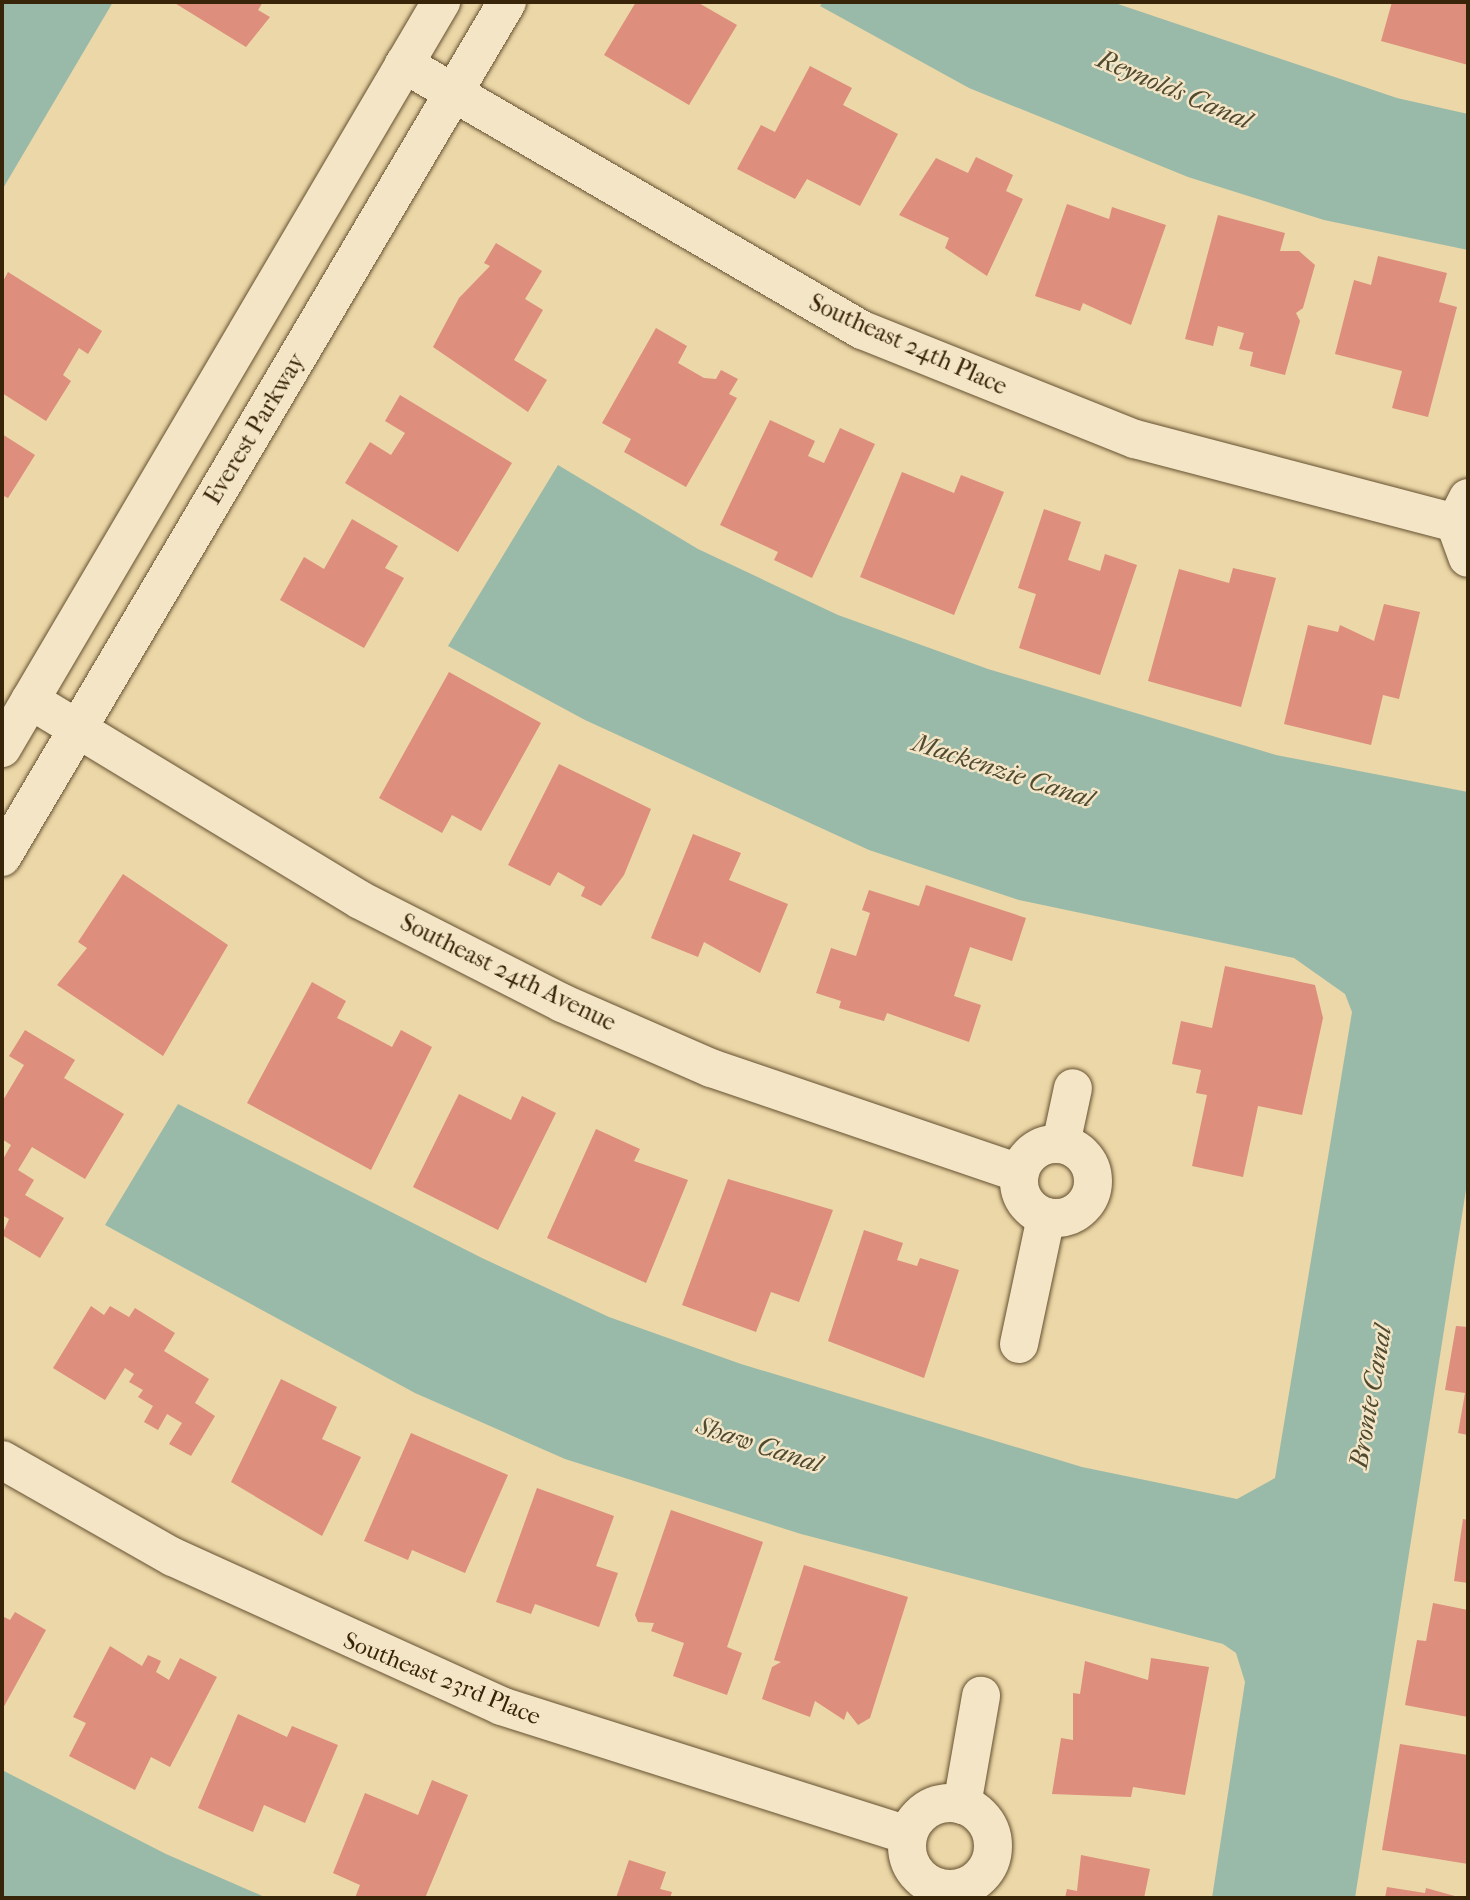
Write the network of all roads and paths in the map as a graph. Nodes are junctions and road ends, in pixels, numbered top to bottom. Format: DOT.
graph roads {
  1 [pos="441,2"];
  2 [pos="507,2"];
  3 [pos="404,64"];
  4 [pos="453,93"];
  5 [pos="1462,511"];
  6 [pos="1468,558"];
  7 [pos="30,700"];
  8 [pos="78,729"];
  9 [pos="2,748"];
  10 [pos="2,857"];
  11 [pos="1073,1088"];
  12 [pos="1061,1144"];
  13 [pos="1020,1173"];
  14 [pos="1046,1217"];
  15 [pos="1019,1343"];
  16 [pos="2,1460"];
  17 [pos="981,1696"];
  18 [pos="962,1805"];
  19 [pos="908,1835"];
  20 [pos="947,1894"];
  1 -- 3 [label="street"];
  2 -- 4 [label="street, Everest Parkway"];
  3 -- 4 [label="street, Southeast 24th Place"];
  3 -- 7 [label="street"];
  4 -- 5 [label="street, Southeast 24th Place"];
  4 -- 8 [label="street, Everest Parkway"];
  5 -- 6 [label="street, Southeast 24th Place"];
  7 -- 8 [label="street, Southeast 24th Avenue"];
  7 -- 9 [label="street"];
  8 -- 10 [label="street, Everest Parkway"];
  8 -- 13 [label="street, Southeast 24th Avenue"];
  11 -- 12 [label="street"];
  12 -- 13 [label="street"];
  12 -- 14 [label="street"];
  13 -- 14 [label="street"];
  14 -- 15 [label="street"];
  16 -- 19 [label="street, Southeast 23rd Place"];
  17 -- 18 [label="street"];
  18 -- 19 [label="street"];
  18 -- 20 [label="street"];
  19 -- 20 [label="street"];
}
